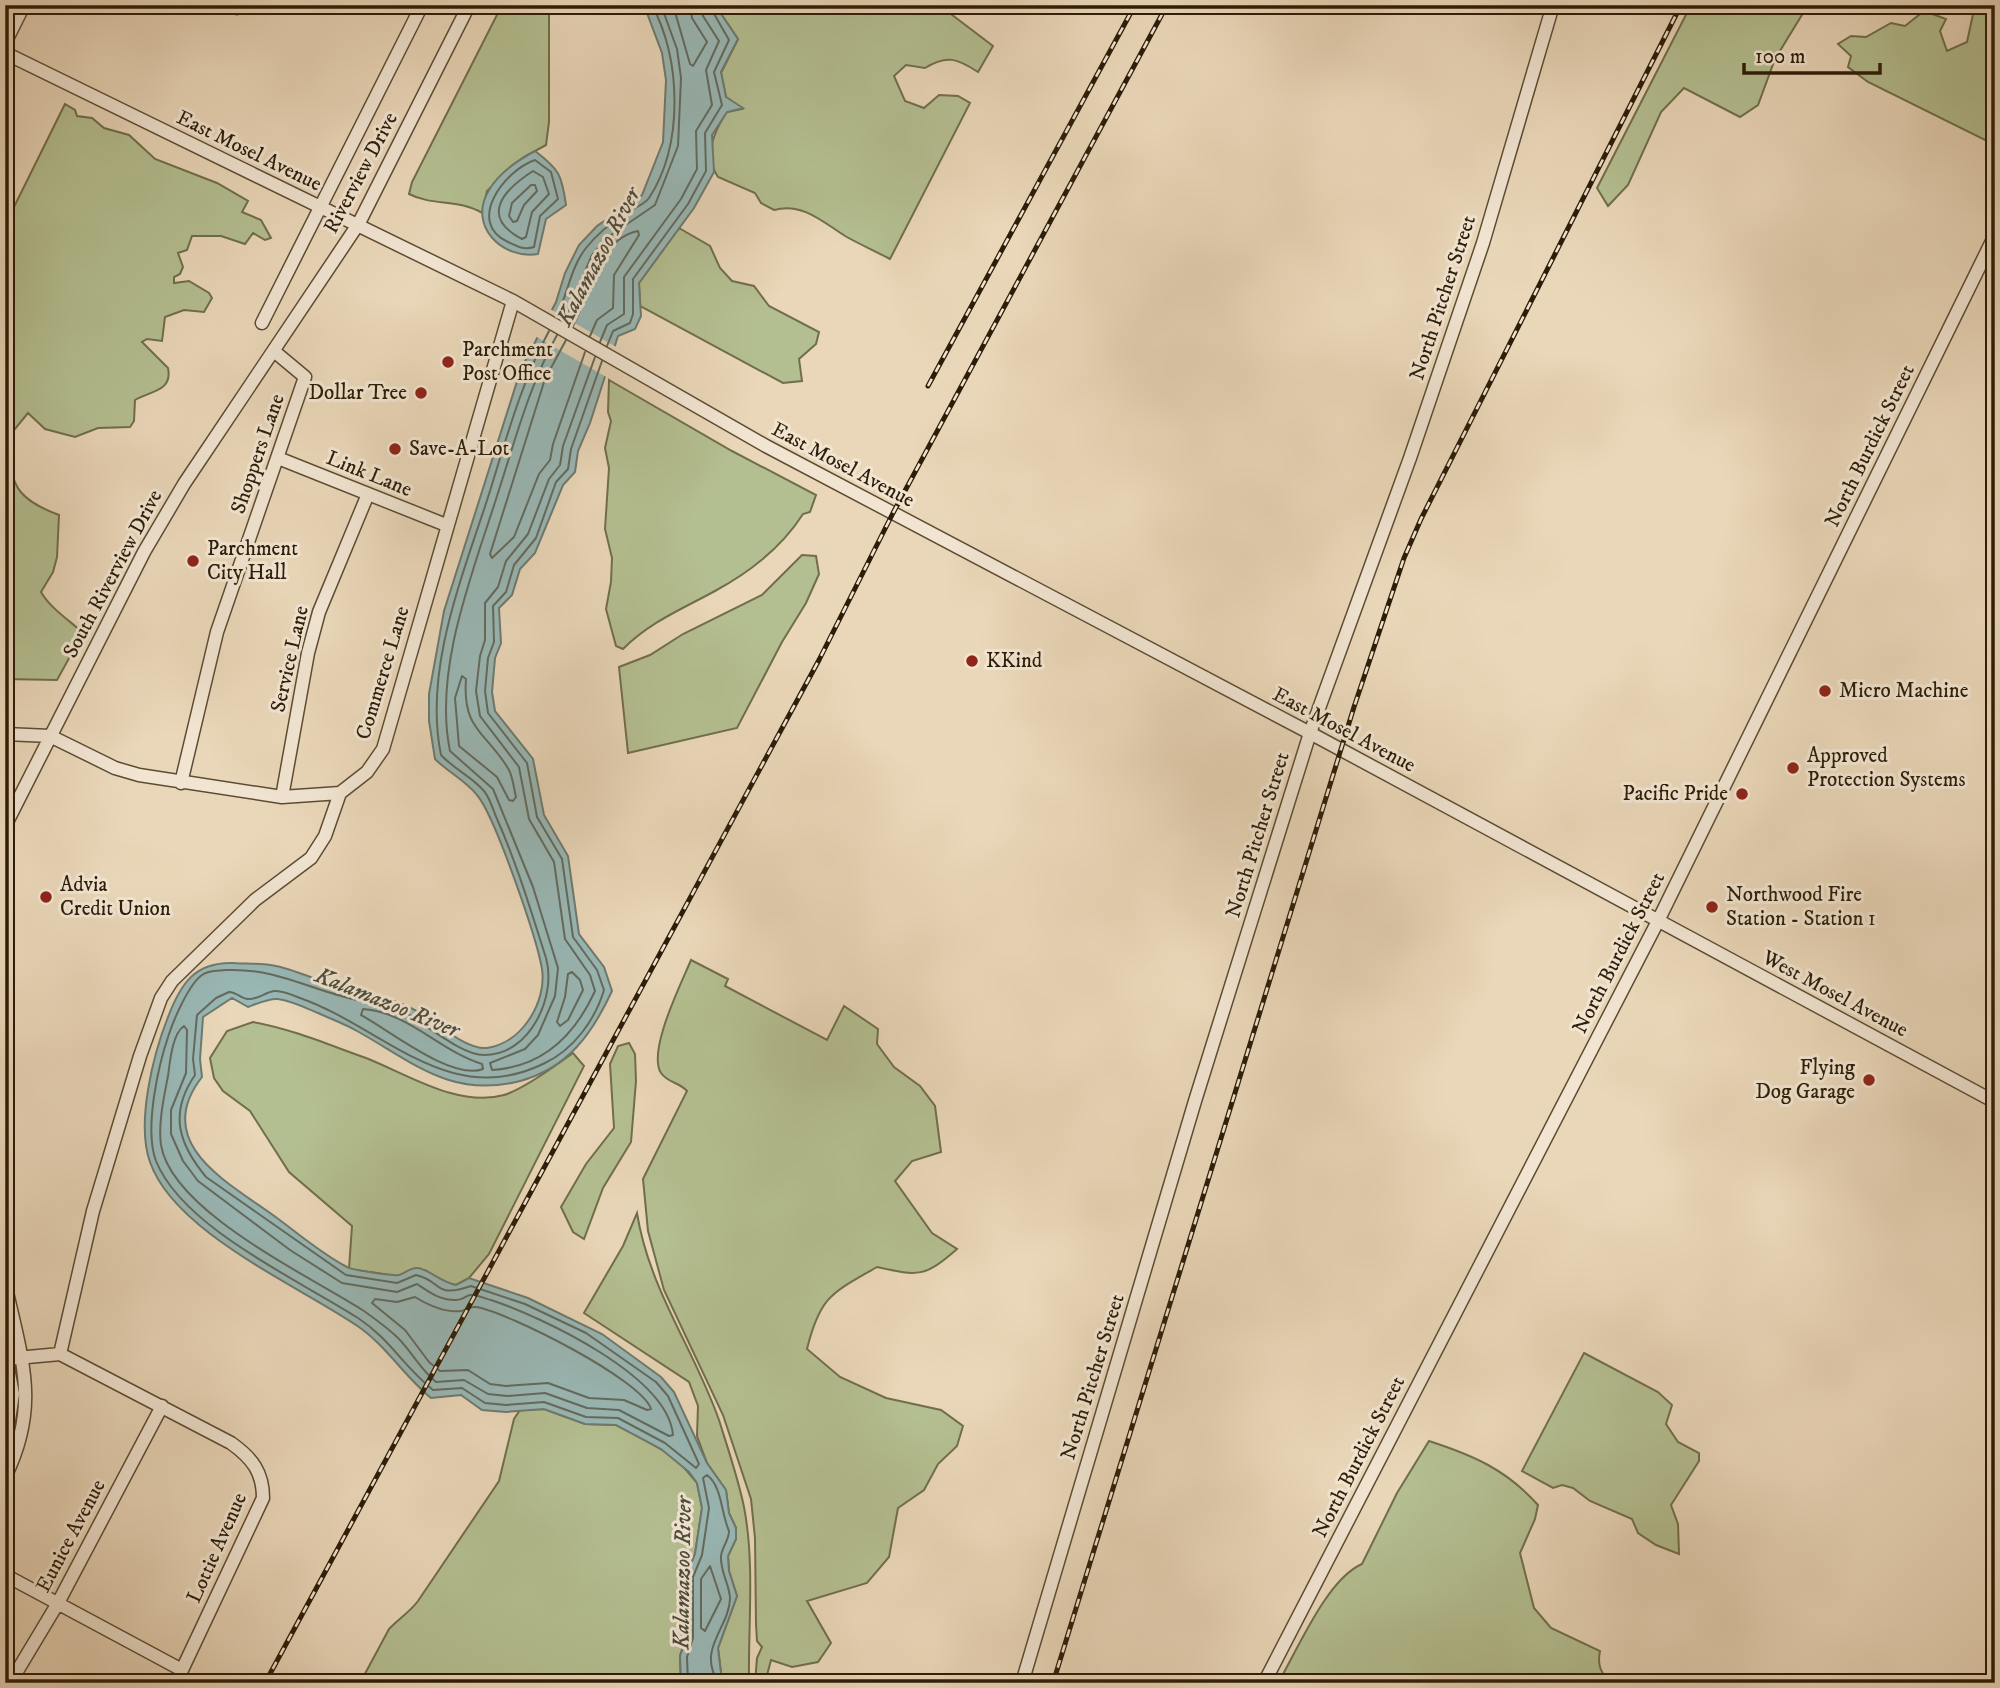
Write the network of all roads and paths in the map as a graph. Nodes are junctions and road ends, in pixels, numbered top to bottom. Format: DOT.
graph roads {
  1 [pos="24,5"];
  2 [pos="422,5"];
  3 [pos="469,5"];
  4 [pos="1553,5"];
  5 [pos="5,43"];
  6 [pos="5,53"];
  7 [pos="321,208"];
  8 [pos="359,223"];
  9 [pos="1995,235"];
  10 [pos="513,301"];
  11 [pos="262,323"];
  12 [pos="275,352"];
  13 [pos="278,458"];
  14 [pos="368,495"];
  15 [pos="446,525"];
  16 [pos="1310,733"];
  17 [pos="5,734"];
  18 [pos="50,736"];
  19 [pos="181,783"];
  20 [pos="340,793"];
  21 [pos="282,797"];
  22 [pos="5,826"];
  23 [pos="1658,921"];
  24 [pos="1995,1102"];
  25 [pos="5,1283"];
  26 [pos="60,1354"];
  27 [pos="6,1356"];
  28 [pos="21,1357"];
  29 [pos="162,1406"];
  30 [pos="5,1446"];
  31 [pos="5,1477"];
  32 [pos="5,1575"];
  33 [pos="58,1603"];
  34 [pos="10,1683"];
  35 [pos="1022,1683"];
  36 [pos="1264,1683"];
  1 -- 5 [label="street"];
  2 -- 7 [label="street"];
  3 -- 8 [label="street, Riverview Drive"];
  4 -- 16 [label="street, North Pitcher Street"];
  6 -- 7 [label="street, East Mosel Avenue"];
  7 -- 8 [label="street, East Mosel Avenue"];
  7 -- 11 [label="street"];
  8 -- 10 [label="street, East Mosel Avenue"];
  8 -- 12 [label="street, Riverview Drive"];
  9 -- 23 [label="street, North Burdick Street"];
  10 -- 15 [label="street, Commerce Lane"];
  10 -- 16 [label="street, East Mosel Avenue"];
  12 -- 13 [label="street, Shoppers Lane"];
  12 -- 18 [label="street, South Riverview Drive"];
  13 -- 14 [label="street, Link Lane"];
  13 -- 19 [label="street, Shoppers Lane"];
  14 -- 15 [label="street, Link Lane"];
  14 -- 21 [label="street, Service Lane"];
  15 -- 20 [label="street, Commerce Lane"];
  16 -- 23 [label="street, East Mosel Avenue"];
  16 -- 35 [label="street, North Pitcher Street"];
  17 -- 18 [label="street"];
  18 -- 19 [label="street"];
  18 -- 22 [label="street, South Riverview Drive"];
  19 -- 21 [label="street"];
  20 -- 21 [label="street"];
  20 -- 26 [label="street"];
  23 -- 24 [label="street, West Mosel Avenue"];
  23 -- 36 [label="street, North Burdick Street"];
  25 -- 28 [label="street"];
  26 -- 28 [label="street"];
  26 -- 29 [label="street, Lottie Avenue"];
  27 -- 28 [label="street"];
  27 -- 30 [label="street"];
  28 -- 31 [label="street"];
  29 -- 33 [label="street, Eunice Avenue"];
  29 -- 33 [label="street, Lottie Avenue"];
  32 -- 33 [label="street"];
  33 -- 34 [label="street, Eunice Avenue"];
}
